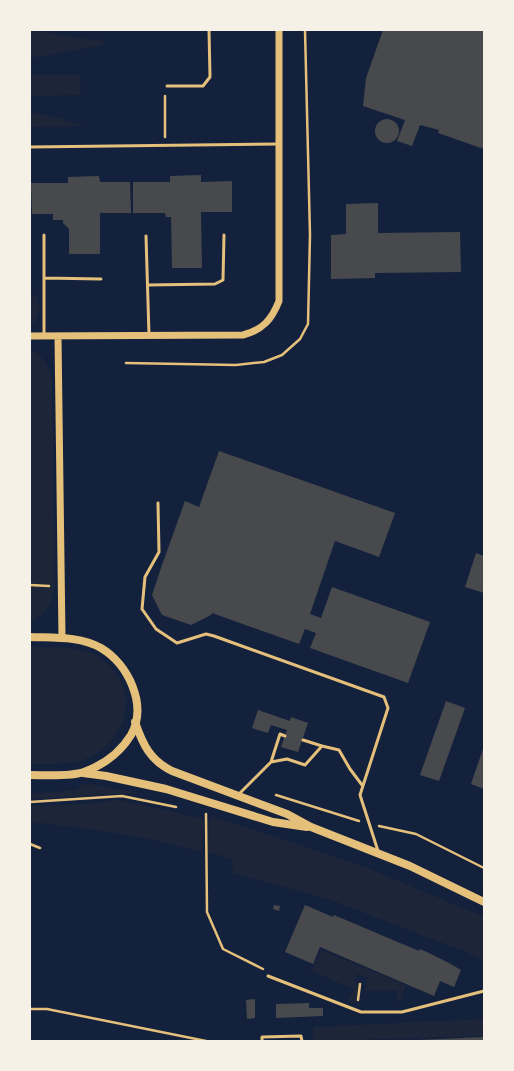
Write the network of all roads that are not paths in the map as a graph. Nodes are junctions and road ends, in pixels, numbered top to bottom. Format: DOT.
graph roads {
  1 [pos="209,30"];
  2 [pos="279,30"];
  3 [pos="167,86"];
  4 [pos="279,144"];
  5 [pos="30,147"];
  6 [pos="44,235"];
  7 [pos="224,235"];
  8 [pos="146,236"];
  9 [pos="44,278"];
  10 [pos="101,279"];
  11 [pos="148,285"];
  12 [pos="149,335"];
  13 [pos="30,336"];
  14 [pos="44,336"];
  15 [pos="58,336"];
  16 [pos="158,503"];
  17 [pos="30,637"];
  18 [pos="62,638"];
  19 [pos="135,722"];
  20 [pos="285,736"];
  21 [pos="303,740"];
  22 [pos="322,746"];
  23 [pos="271,762"];
  24 [pos="83,773"];
  25 [pos="30,775"];
  26 [pos="362,785"];
  27 [pos="237,795"];
  28 [pos="311,827"];
  29 [pos="379,853"];
  30 [pos="484,902"];
  31 [pos="268,976"];
  32 [pos="484,991"];
  33 [pos="262,1041"];
  34 [pos="302,1041"];
  1 -- 3 [label="lane"];
  2 -- 4 [label="street"];
  4 -- 5 [label="lane"];
  4 -- 12 [label="street"];
  6 -- 9 [label="lane"];
  7 -- 11 [label="lane"];
  8 -- 11 [label="lane"];
  9 -- 10 [label="lane"];
  9 -- 14 [label="lane"];
  11 -- 12 [label="lane"];
  12 -- 15 [label="street"];
  13 -- 14 [label="street"];
  14 -- 15 [label="street"];
  15 -- 18 [label="street"];
  16 -- 26 [label="lane"];
  17 -- 18 [label="main road"];
  18 -- 19 [label="main road"];
  19 -- 24 [label="main road"];
  19 -- 27 [label="main road"];
  20 -- 23 [label="lane"];
  21 -- 22 [label="lane"];
  22 -- 23 [label="lane"];
  22 -- 26 [label="lane"];
  23 -- 27 [label="lane"];
  24 -- 25 [label="main road"];
  24 -- 28 [label="main road"];
  26 -- 29 [label="lane"];
  27 -- 28 [label="main road"];
  28 -- 29 [label="main road"];
  29 -- 30 [label="main road"];
  31 -- 32 [label="lane"];
  33 -- 34 [label="lane"];
}
